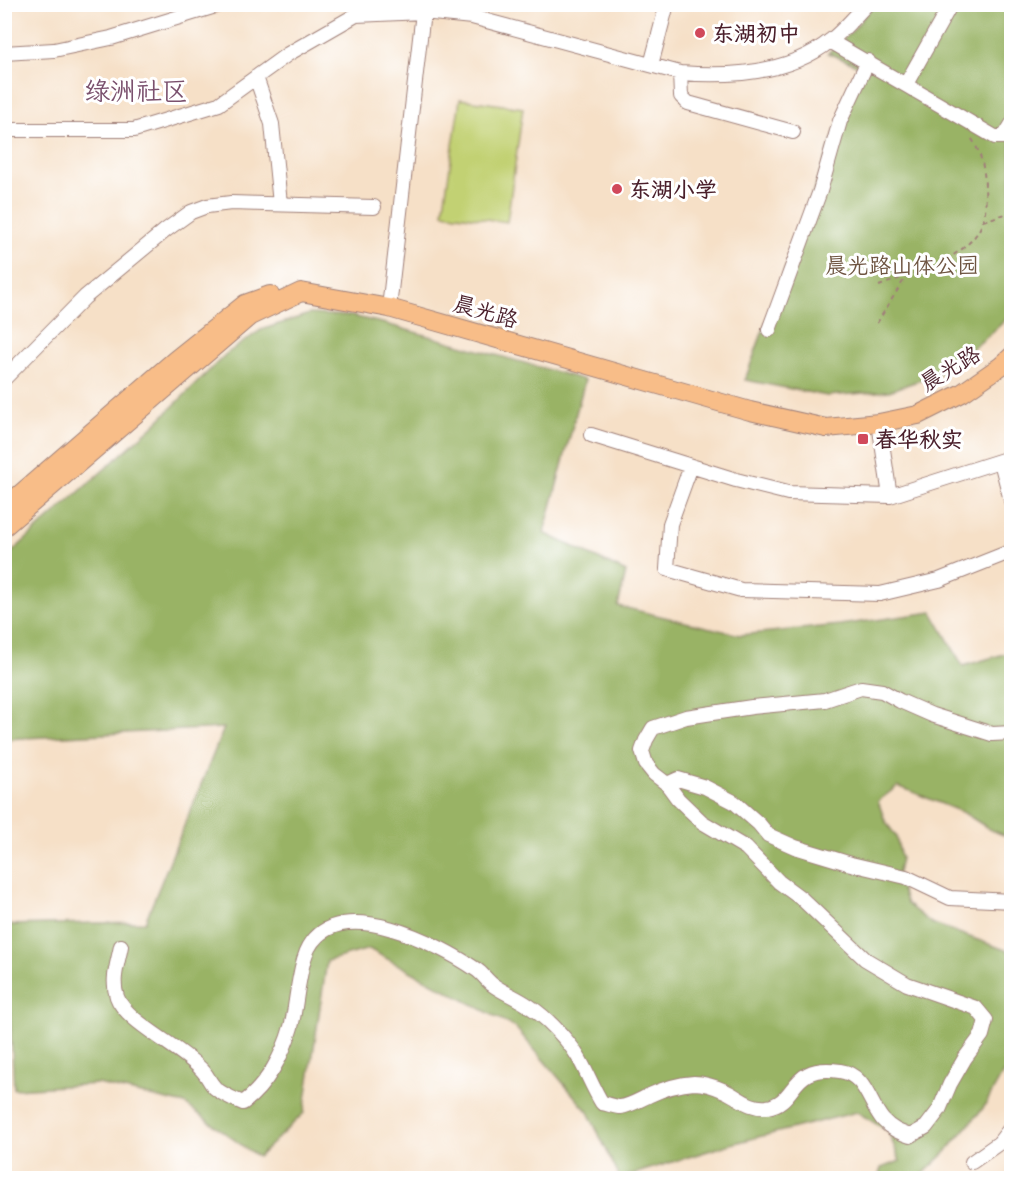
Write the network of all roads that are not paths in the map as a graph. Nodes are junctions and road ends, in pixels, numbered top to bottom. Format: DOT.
graph roads {
  1 [pos="222,4"];
  2 [pos="667,4"];
  3 [pos="867,4"];
  4 [pos="951,4"];
  5 [pos="422,8"];
  6 [pos="830,41"];
  7 [pos="4,53"];
  8 [pos="868,61"];
  9 [pos="651,65"];
  10 [pos="680,72"];
  11 [pos="256,77"];
  12 [pos="906,84"];
  13 [pos="1011,124"];
  14 [pos="4,130"];
  15 [pos="793,132"];
  16 [pos="280,204"];
  17 [pos="374,207"];
  18 [pos="390,302"];
  19 [pos="769,330"];
  20 [pos="1011,345"];
  21 [pos="1011,356"];
  22 [pos="4,379"];
  23 [pos="879,423"];
  24 [pos="591,435"];
  25 [pos="1006,460"];
  26 [pos="691,466"];
  27 [pos="890,496"];
  28 [pos="1011,504"];
  29 [pos="4,508"];
  30 [pos="4,527"];
  31 [pos="1011,551"];
  32 [pos="1011,733"];
  33 [pos="667,784"];
  34 [pos="1011,901"];
  35 [pos="121,946"];
  36 [pos="1011,1126"];
  37 [pos="972,1162"];
  1 -- 7 [label="street"];
  2 -- 9 [label="street"];
  3 -- 6 [label="street"];
  4 -- 12 [label="street"];
  5 -- 9 [label="street"];
  5 -- 11 [label="street"];
  5 -- 18 [label="street"];
  6 -- 8 [label="street"];
  6 -- 10 [label="street"];
  8 -- 12 [label="street"];
  8 -- 19 [label="street"];
  9 -- 10 [label="street"];
  10 -- 15 [label="street"];
  11 -- 14 [label="street"];
  11 -- 16 [label="street"];
  12 -- 13 [label="street"];
  16 -- 17 [label="street"];
  16 -- 22 [label="street"];
  18 -- 20 [label="main road, 晨光路"];
  18 -- 23 [label="main road, 晨光路"];
  18 -- 29 [label="main road, 晨光路"];
  18 -- 30 [label="main road, 晨光路"];
  21 -- 23 [label="main road, 晨光路"];
  23 -- 27 [label="street"];
  24 -- 26 [label="street"];
  25 -- 27 [label="street"];
  25 -- 28 [label="street"];
  26 -- 27 [label="street"];
  26 -- 31 [label="street"];
  32 -- 33 [label="street"];
  33 -- 34 [label="street"];
  33 -- 35 [label="street"];
  36 -- 37 [label="street"];
}
